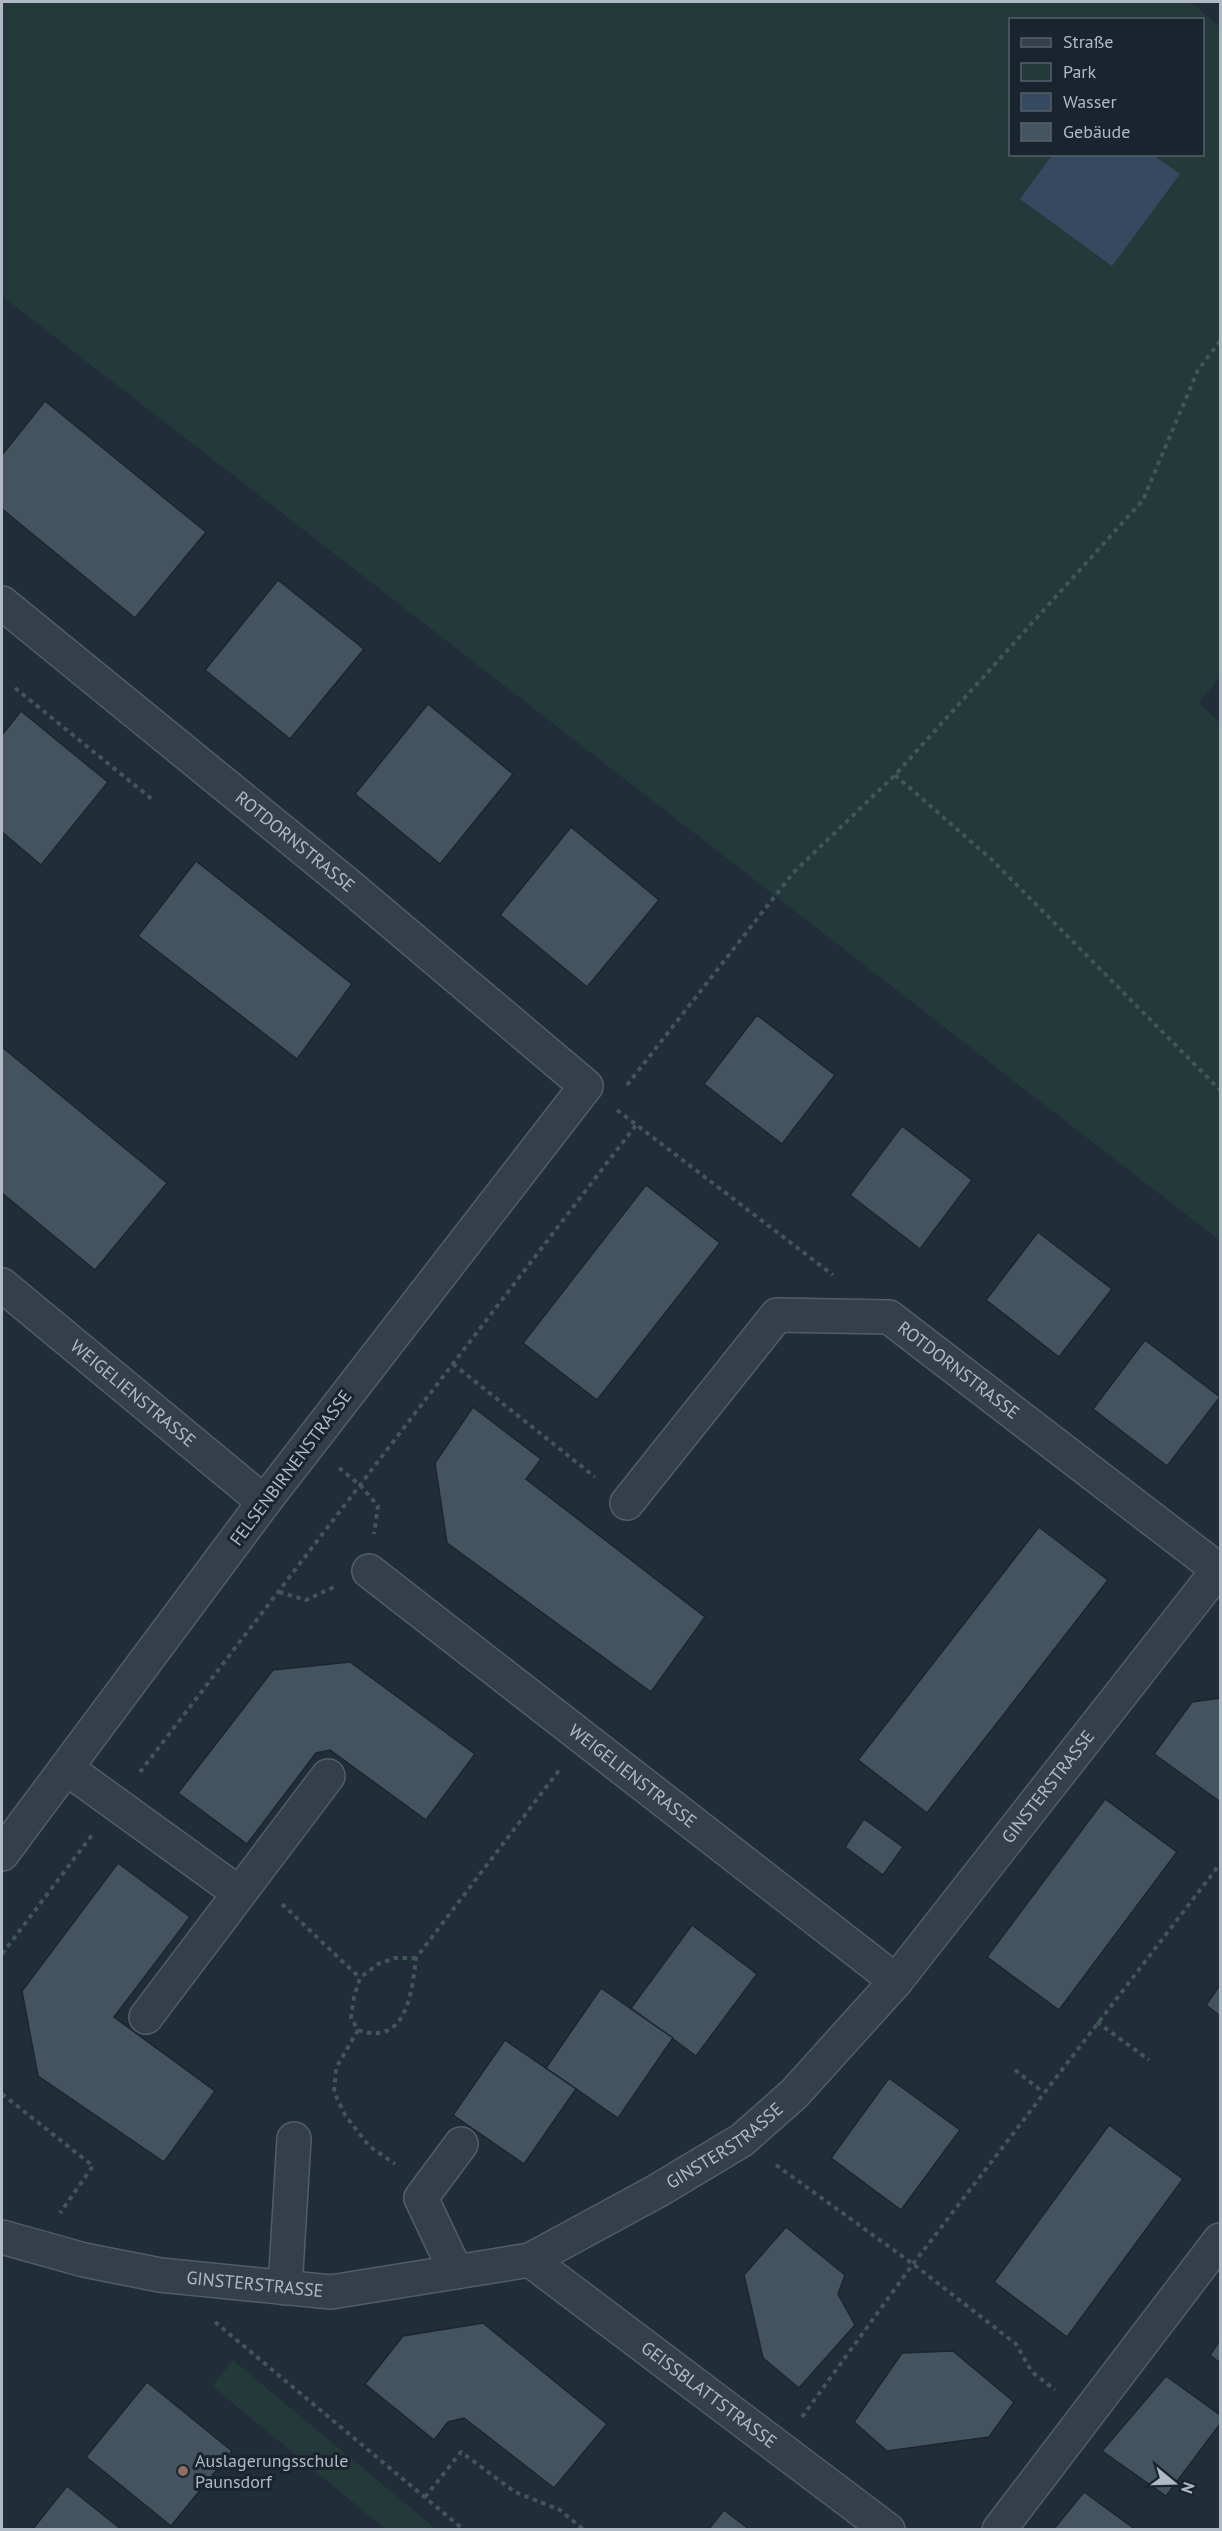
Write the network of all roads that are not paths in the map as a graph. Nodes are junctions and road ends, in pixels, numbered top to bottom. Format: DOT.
graph roads {
  1 [pos="2,603"];
  2 [pos="598,1096"];
  3 [pos="2,1285"];
  4 [pos="264,1502"];
  5 [pos="627,1503"];
  6 [pos="1220,1570"];
  7 [pos="369,1571"];
  8 [pos="66,1768"];
  9 [pos="328,1776"];
  10 [pos="2,1854"];
  11 [pos="246,1885"];
  12 [pos="896,1981"];
  13 [pos="146,2017"];
  14 [pos="294,2139"];
  15 [pos="461,2144"];
  16 [pos="2,2237"];
  17 [pos="1221,2240"];
  18 [pos="530,2259"];
  19 [pos="456,2271"];
  20 [pos="285,2288"];
  21 [pos="888,2529"];
  22 [pos="999,2529"];
  1 -- 2 [label="street, ROTDORNSTRASSE"];
  2 -- 4 [label="street, FELSENBIRNENSTRASSE"];
  3 -- 4 [label="street, WEIGELIENSTRASSE"];
  4 -- 8 [label="street, FELSENBIRNENSTRASSE"];
  5 -- 6 [label="street, ROTDORNSTRASSE"];
  6 -- 12 [label="street, GINSTERSTRASSE"];
  7 -- 12 [label="street, WEIGELIENSTRASSE"];
  8 -- 10 [label="street, FELSENBIRNENSTRASSE"];
  8 -- 11 [label="street"];
  9 -- 11 [label="street"];
  11 -- 13 [label="street"];
  12 -- 18 [label="street, GINSTERSTRASSE"];
  14 -- 20 [label="street"];
  15 -- 19 [label="street"];
  16 -- 20 [label="street, GINSTERSTRASSE"];
  17 -- 22 [label="street"];
  18 -- 19 [label="street, GINSTERSTRASSE"];
  18 -- 21 [label="street, GEISSBLATTSTRASSE"];
  19 -- 20 [label="street, GINSTERSTRASSE"];
}
